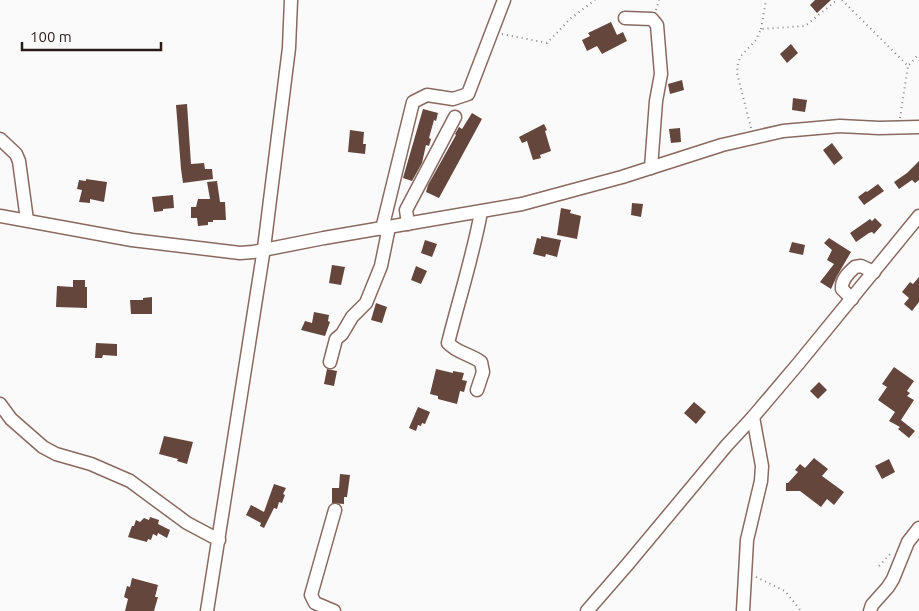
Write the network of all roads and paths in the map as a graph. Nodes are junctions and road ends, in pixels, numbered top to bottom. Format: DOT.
graph roads {
  1 [pos="291,0"];
  2 [pos="504,0"];
  3 [pos="595,0"];
  4 [pos="766,0"];
  5 [pos="837,0"];
  6 [pos="842,0"];
  7 [pos="625,18"];
  8 [pos="761,28"];
  9 [pos="492,32"];
  10 [pos="919,54"];
  11 [pos="908,66"];
  12 [pos="455,117"];
  13 [pos="919,126"];
  14 [pos="898,128"];
  15 [pos="753,138"];
  16 [pos="0,139"];
  17 [pos="651,168"];
  18 [pos="481,212"];
  19 [pos="0,216"];
  20 [pos="919,216"];
  21 [pos="26,220"];
  22 [pos="408,224"];
  23 [pos="386,228"];
  24 [pos="264,248"];
  25 [pos="874,272"];
  26 [pos="852,299"];
  27 [pos="330,362"];
  28 [pos="477,390"];
  29 [pos="0,404"];
  30 [pos="753,417"];
  31 [pos="335,510"];
  32 [pos="919,528"];
  33 [pos="219,540"];
  34 [pos="745,571"];
  35 [pos="207,611"];
  36 [pos="334,611"];
  37 [pos="587,611"];
  38 [pos="744,611"];
  39 [pos="801,611"];
  40 [pos="870,611"];
  1 -- 24 [label="street"];
  2 -- 9 [label="street"];
  3 -- 9 [label="path"];
  4 -- 8 [label="path"];
  5 -- 8 [label="path"];
  6 -- 11 [label="path"];
  7 -- 17 [label="street"];
  8 -- 15 [label="path"];
  9 -- 23 [label="street"];
  10 -- 11 [label="path"];
  11 -- 14 [label="path"];
  12 -- 22 [label="street"];
  13 -- 14 [label="street"];
  14 -- 15 [label="street"];
  15 -- 17 [label="street"];
  16 -- 21 [label="street"];
  17 -- 18 [label="street"];
  18 -- 22 [label="street"];
  18 -- 28 [label="street"];
  19 -- 21 [label="street"];
  20 -- 25 [label="street"];
  21 -- 24 [label="street"];
  22 -- 23 [label="street"];
  23 -- 24 [label="street"];
  23 -- 27 [label="street"];
  24 -- 33 [label="street"];
  25 -- 26 [label="street"];
  25 -- 26 [label="street"];
  26 -- 30 [label="street"];
  29 -- 33 [label="street"];
  30 -- 34 [label="street"];
  30 -- 37 [label="street"];
  31 -- 36 [label="street"];
  32 -- 40 [label="street"];
  33 -- 35 [label="street"];
  34 -- 38 [label="street"];
  34 -- 39 [label="path"];
}
